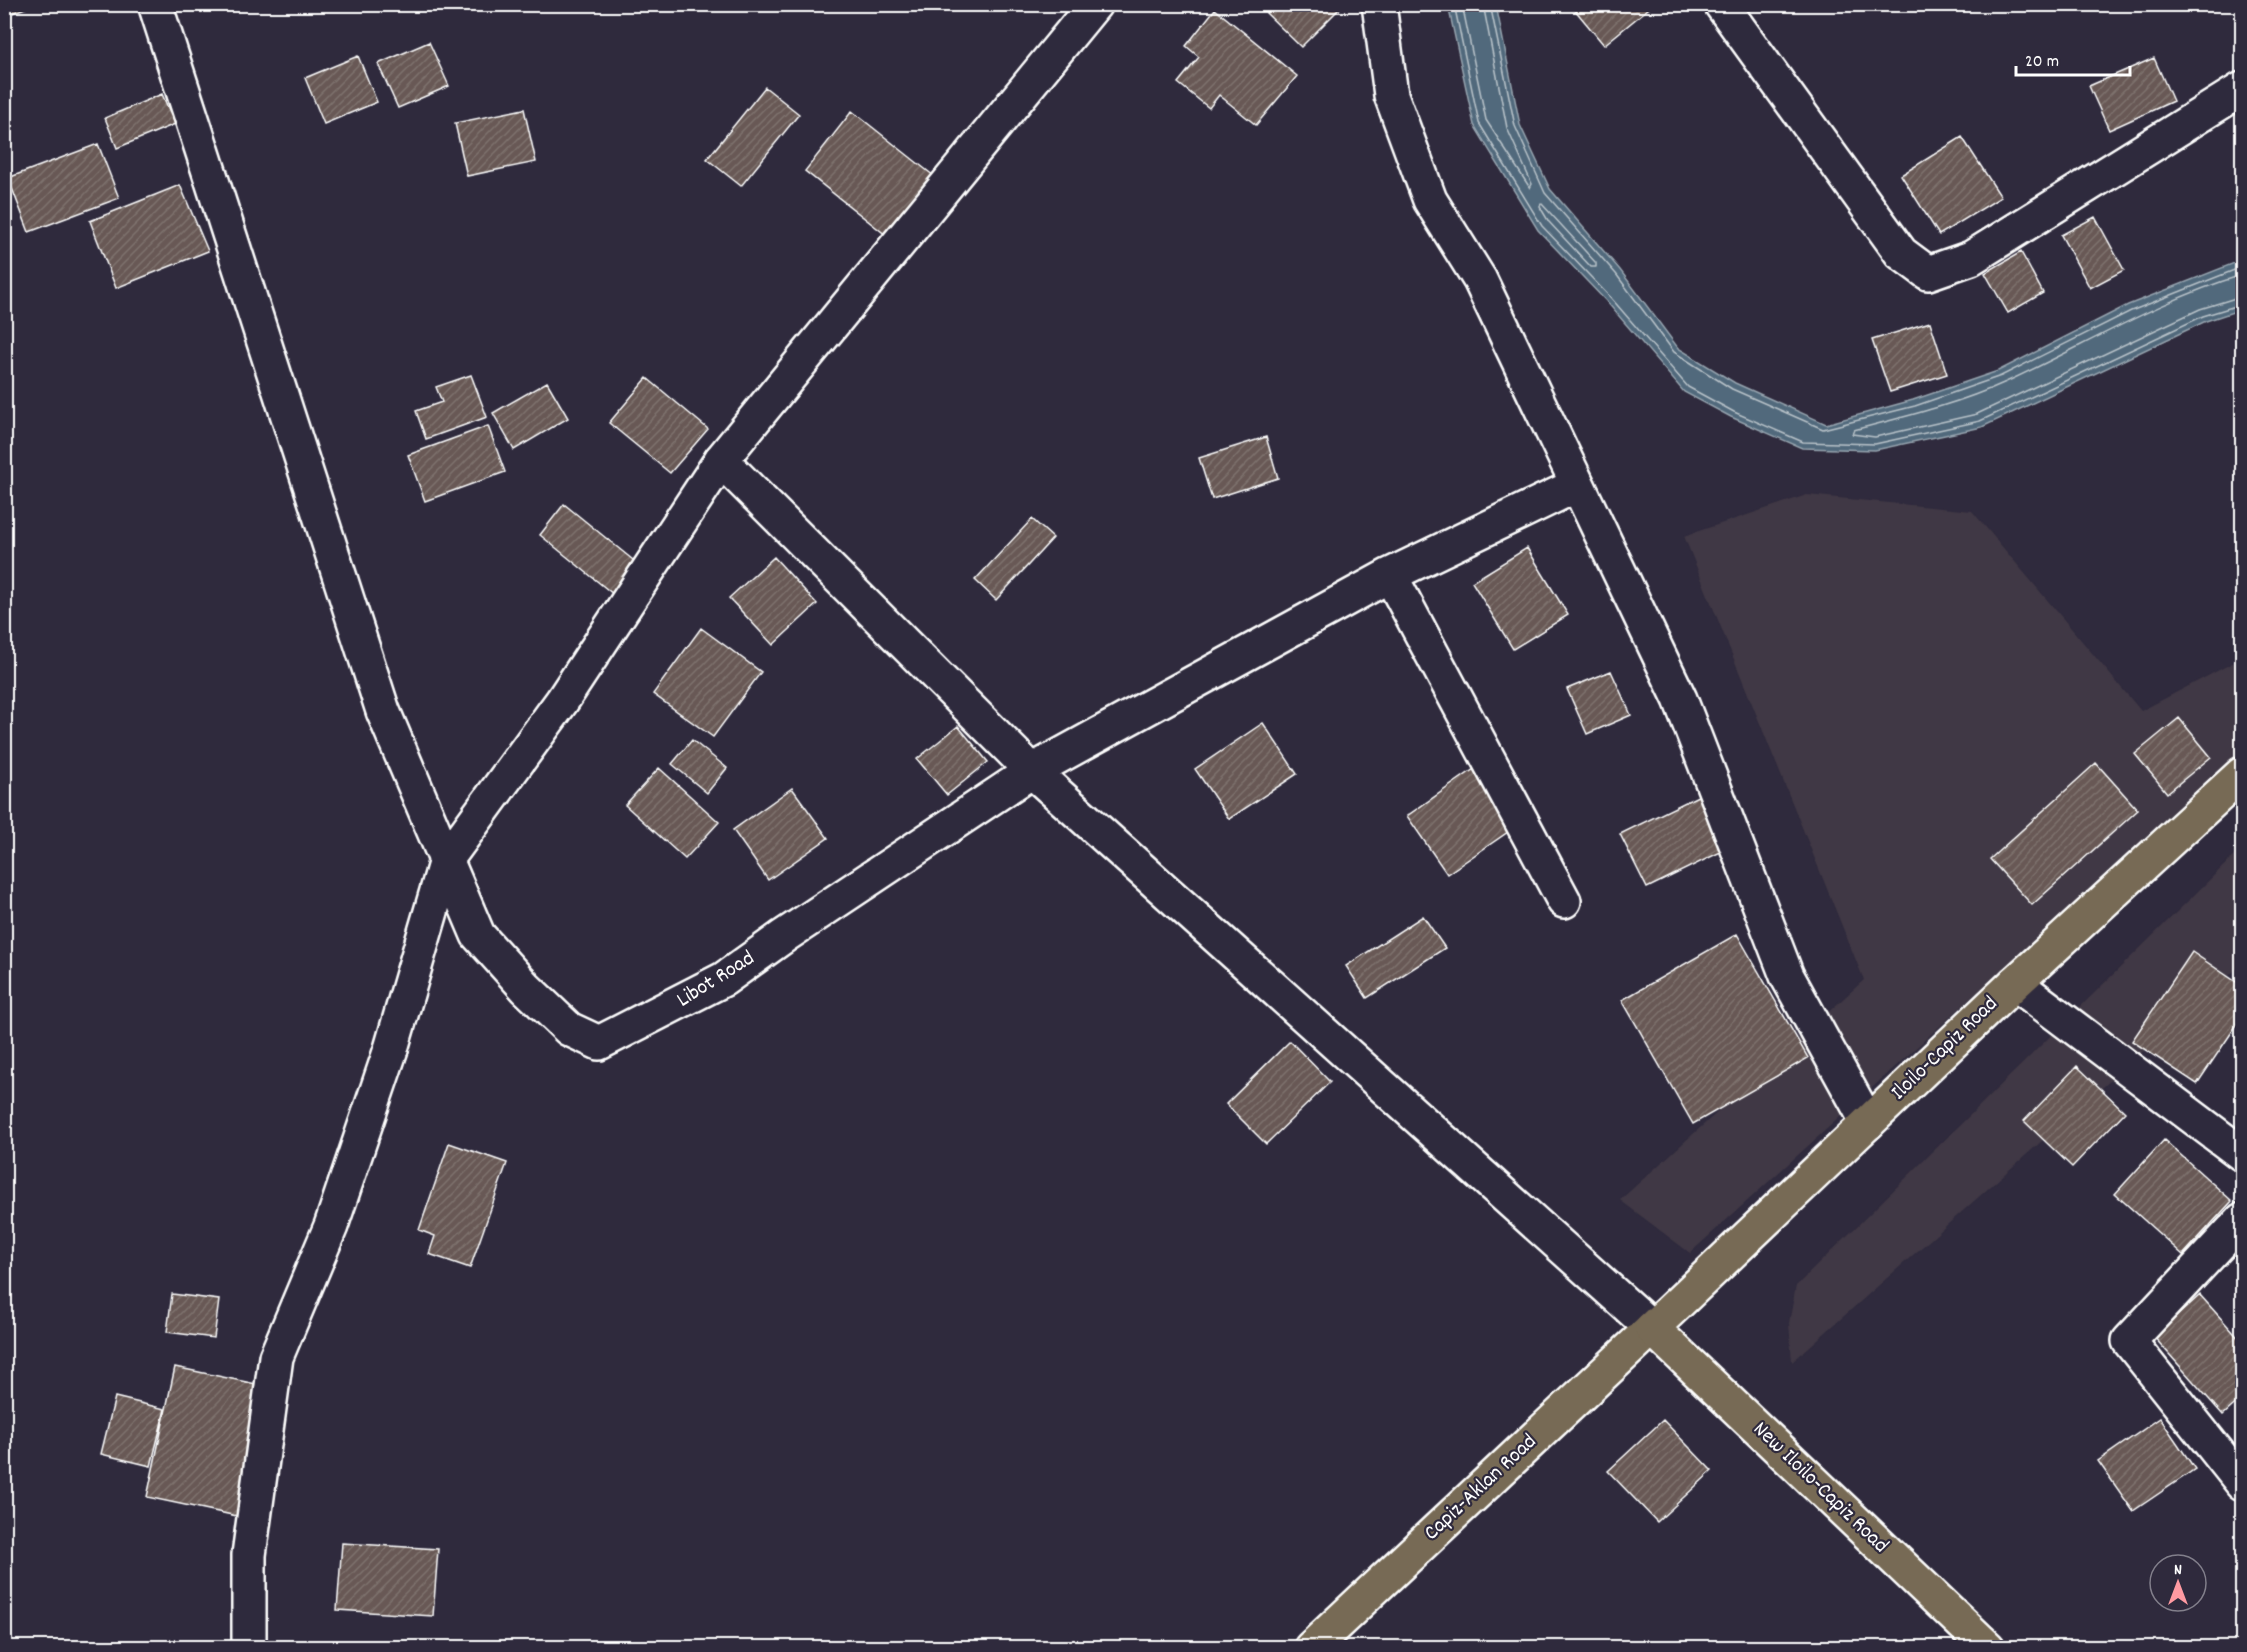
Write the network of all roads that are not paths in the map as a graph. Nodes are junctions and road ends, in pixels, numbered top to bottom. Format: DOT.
graph roads {
  1 [pos="155,4"];
  2 [pos="1095,4"];
  3 [pos="1379,4"];
  4 [pos="1721,4"];
  5 [pos="2242,89"];
  6 [pos="721,460"];
  7 [pos="1577,485"];
  8 [pos="1390,575"];
  9 [pos="1032,771"];
  10 [pos="2242,774"];
  11 [pos="446,860"];
  12 [pos="1564,901"];
  13 [pos="2015,983"];
  14 [pos="1868,1123"];
  15 [pos="2242,1154"];
  16 [pos="2242,1220"];
  17 [pos="1652,1328"];
  18 [pos="2242,1483"];
  19 [pos="249,1647"];
  20 [pos="1311,1647"];
  21 [pos="1988,1647"];
  1 -- 11 [label="street"];
  2 -- 6 [label="street"];
  3 -- 7 [label="street"];
  4 -- 5 [label="street"];
  6 -- 9 [label="street"];
  6 -- 11 [label="street"];
  7 -- 8 [label="street"];
  7 -- 14 [label="street"];
  8 -- 9 [label="street"];
  8 -- 12 [label="street"];
  9 -- 11 [label="street, Libot Road"];
  9 -- 17 [label="street"];
  10 -- 13 [label="main road, Iloilo-Capiz Road"];
  11 -- 19 [label="street"];
  13 -- 14 [label="main road, Iloilo-Capiz Road"];
  13 -- 15 [label="street"];
  14 -- 17 [label="main road, Iloilo-Capiz Road"];
  16 -- 18 [label="street"];
  17 -- 20 [label="main road, Capiz-Aklan Road"];
  17 -- 21 [label="main road, New Iloilo-Capiz Road"];
}
